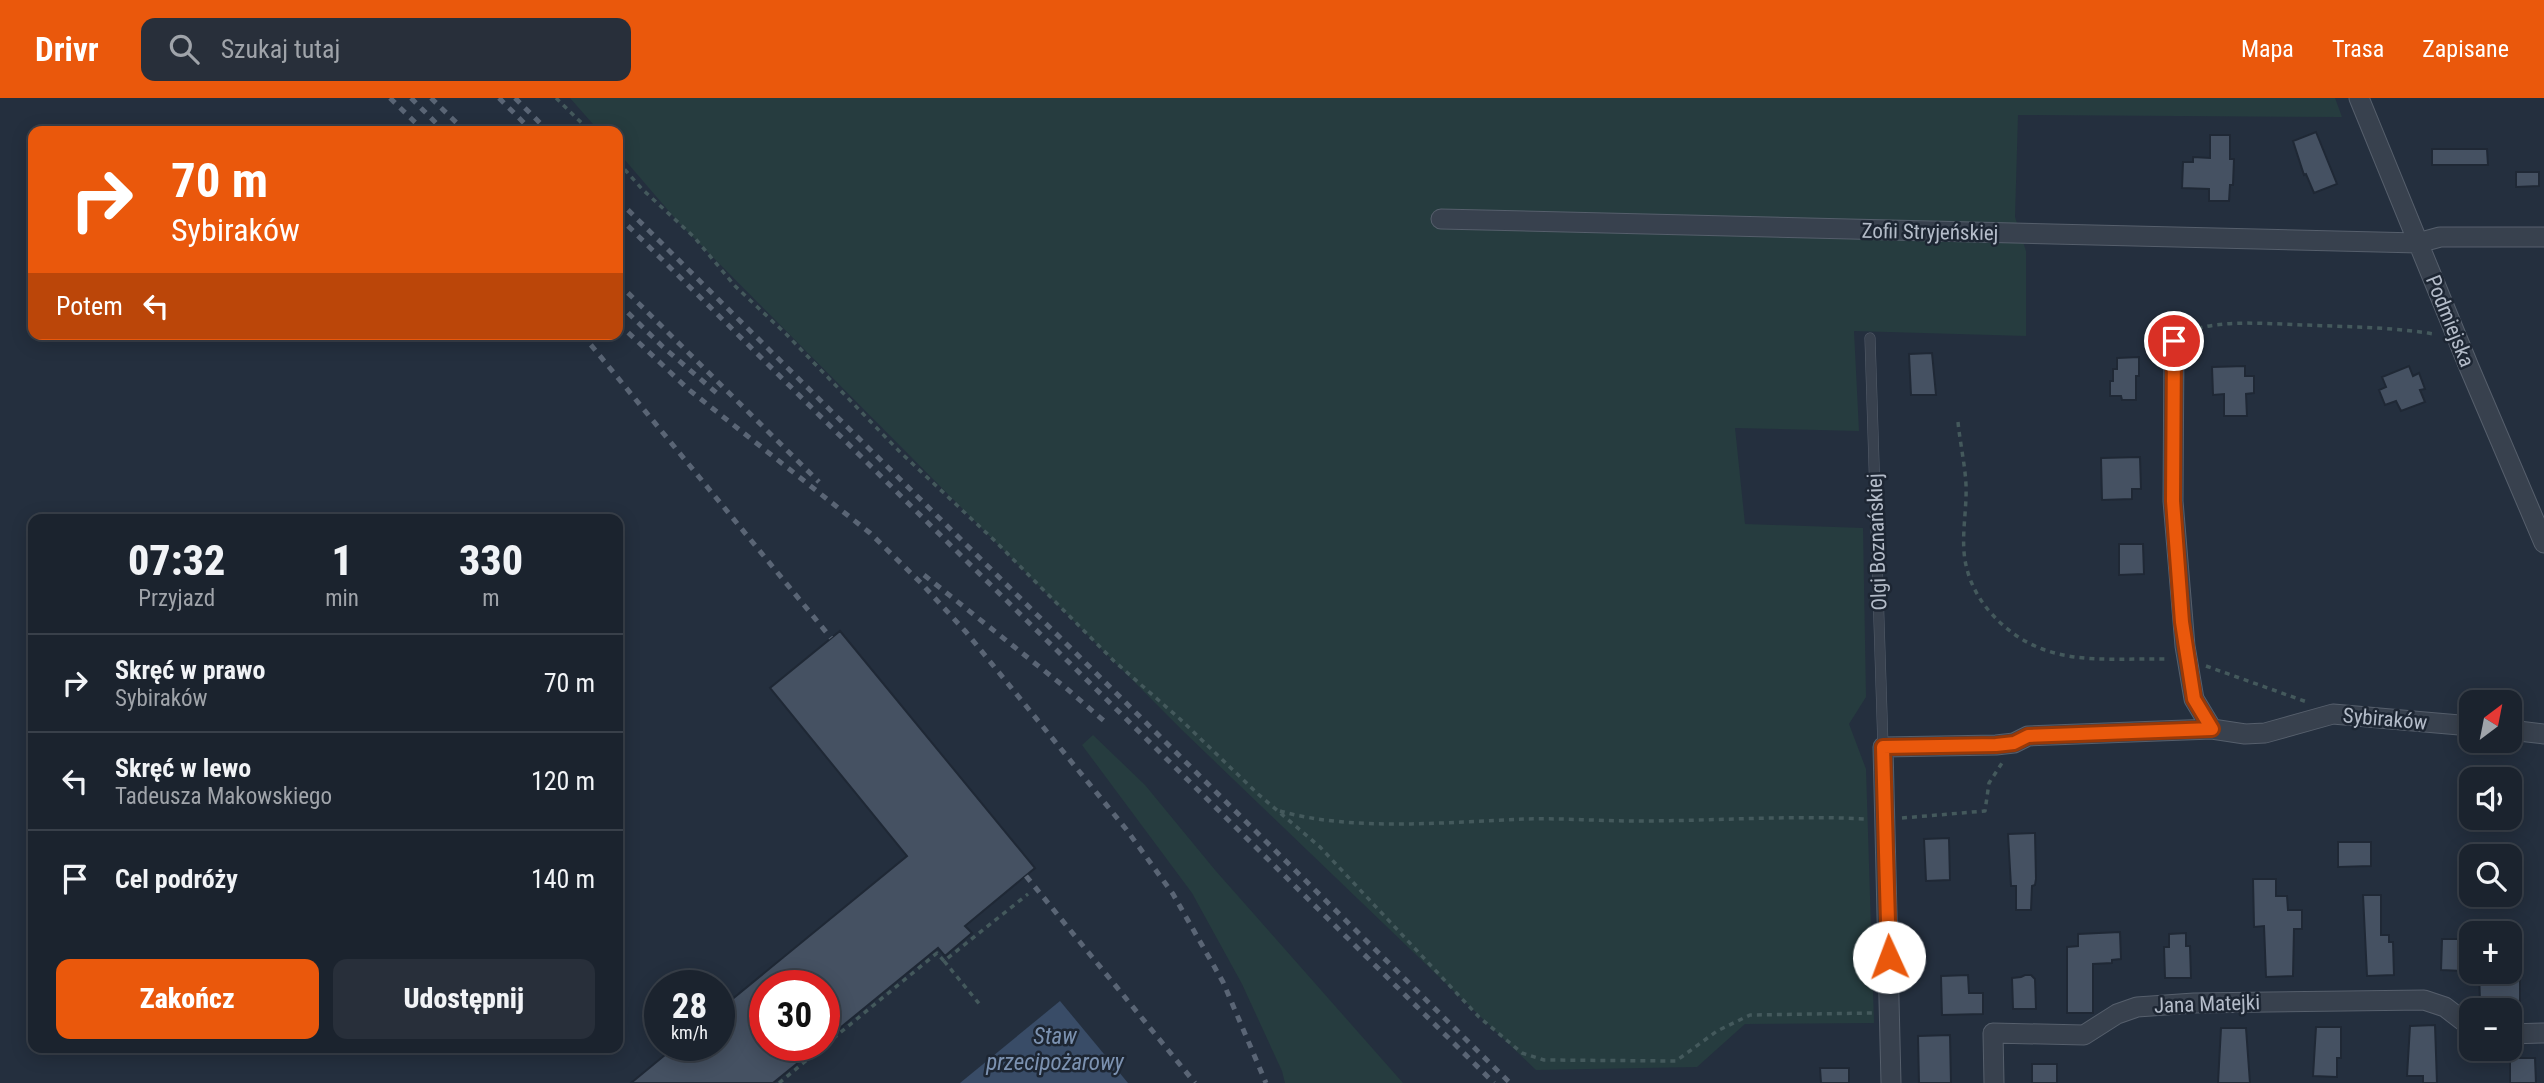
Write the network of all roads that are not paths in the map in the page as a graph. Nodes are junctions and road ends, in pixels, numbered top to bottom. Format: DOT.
graph roads {
  1 [pos="2359,98"];
  2 [pos="1441,219"];
  3 [pos="2544,237"];
  4 [pos="2418,243"];
  5 [pos="1870,338"];
  6 [pos="2174,341"];
  7 [pos="2544,543"];
  8 [pos="2459,725"];
  9 [pos="2212,729"];
  10 [pos="2522,731"];
  11 [pos="2544,734"];
  12 [pos="1883,747"];
  13 [pos="2459,1018"];
  14 [pos="2544,1033"];
  15 [pos="2522,1034"];
  16 [pos="1891,1083"];
  17 [pos="1994,1083"];
  1 -- 4 [label="street, Podmiejska"];
  2 -- 4 [label="street, Zofii Stryjeńskiej"];
  3 -- 4 [label="street, Zofii Stryjeńskiej"];
  4 -- 7 [label="street, Podmiejska"];
  5 -- 12 [label="lane, Olgi Boznańskiej"];
  6 -- 9 [label="street"];
  8 -- 9 [label="street, Sybiraków"];
  9 -- 12 [label="street, Sybiraków"];
  10 -- 11 [label="street"];
  12 -- 16 [label="street"];
  13 -- 17 [label="street, Jana Matejki"];
  14 -- 15 [label="street"];
}
